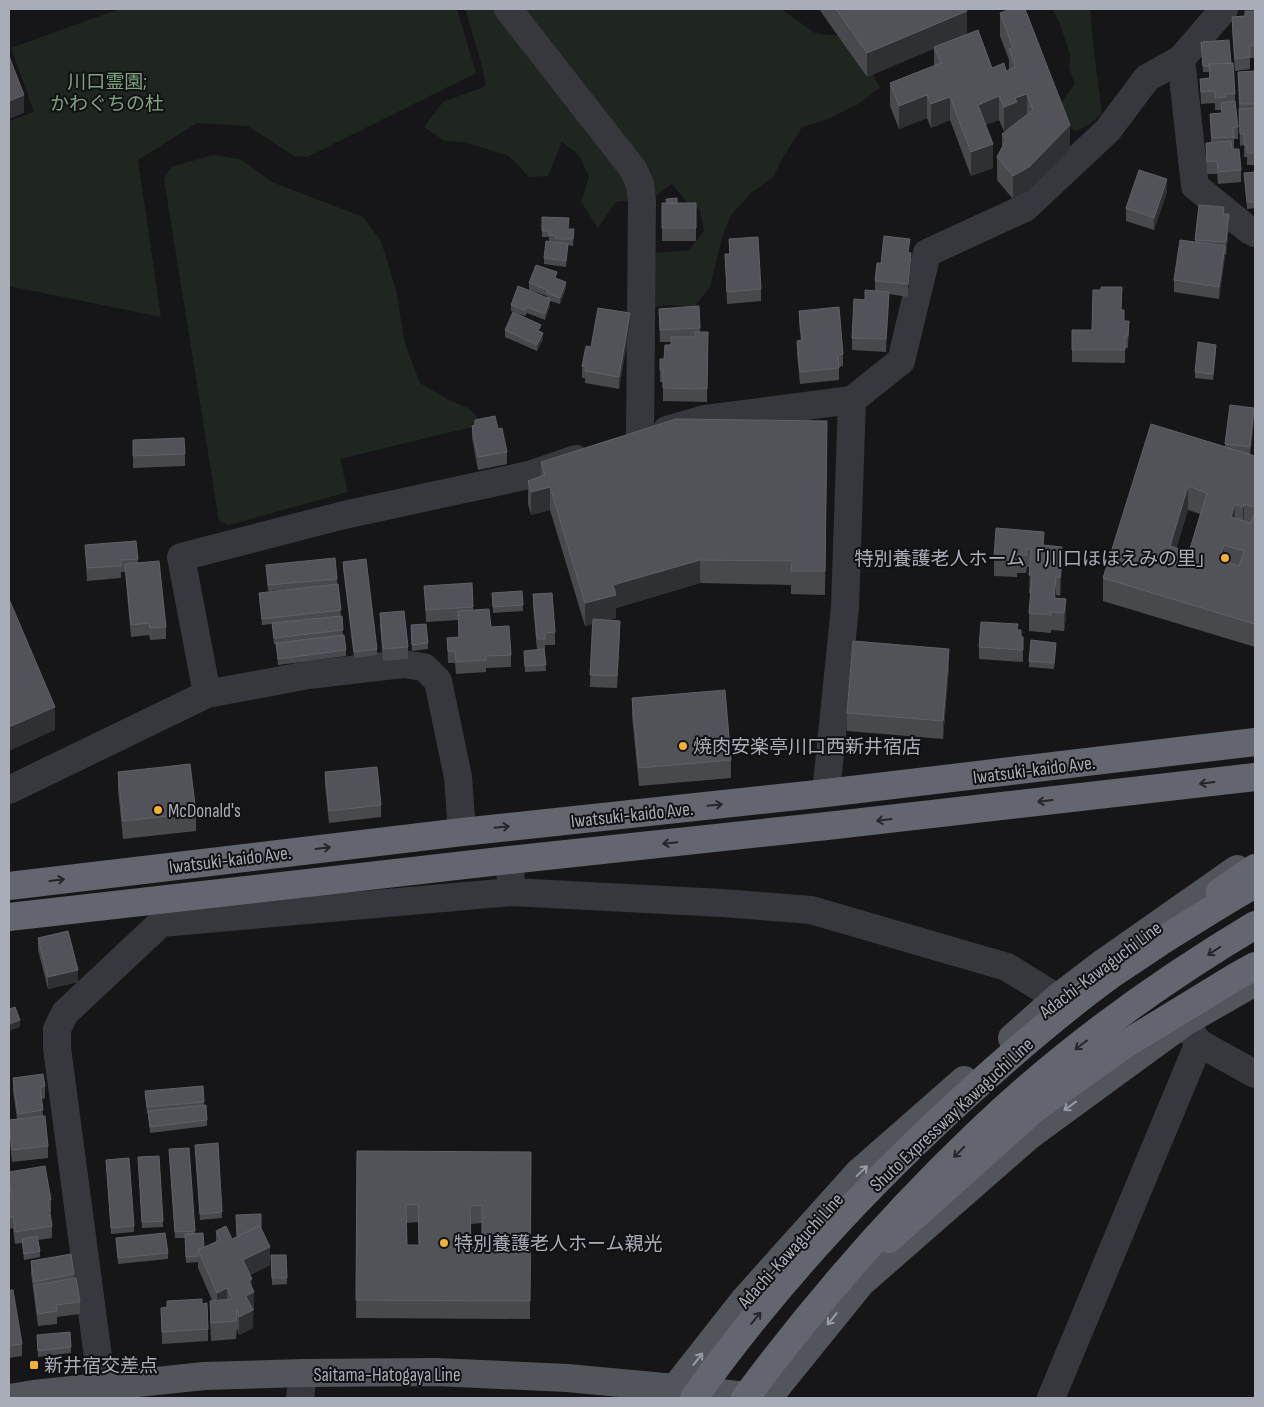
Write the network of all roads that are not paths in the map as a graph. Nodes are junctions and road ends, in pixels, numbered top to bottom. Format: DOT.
graph roads {
  1 [pos="508,9"];
  2 [pos="1224,9"];
  3 [pos="1181,59"];
  4 [pos="1255,233"];
  5 [pos="852,400"];
  6 [pos="622,444"];
  7 [pos="207,694"];
  8 [pos="1255,742"];
  9 [pos="1253,778"];
  10 [pos="9,790"];
  11 [pos="826,793"];
  12 [pos="462,832"];
  13 [pos="1255,857"];
  14 [pos="510,860"];
  15 [pos="1255,868"];
  16 [pos="1255,884"];
  17 [pos="9,886"];
  18 [pos="512,892"];
  19 [pos="160,912"];
  20 [pos="9,916"];
  21 [pos="1255,925"];
  22 [pos="1255,966"];
  23 [pos="1115,972"];
  24 [pos="1255,982"];
  25 [pos="1057,998"];
  26 [pos="1192,1033"];
  27 [pos="1255,1074"];
  28 [pos="822,1299"];
  29 [pos="301,1386"];
  30 [pos="102,1387"];
  31 [pos="679,1395"];
  32 [pos="9,1398"];
  33 [pos="745,1398"];
  34 [pos="767,1398"];
  35 [pos="1051,1398"];
  1 -- 6 [label="street"];
  2 -- 3 [label="street"];
  3 -- 4 [label="street"];
  3 -- 5 [label="street"];
  5 -- 6 [label="street"];
  5 -- 11 [label="street"];
  6 -- 7 [label="street"];
  7 -- 10 [label="street"];
  7 -- 12 [label="street"];
  8 -- 11 [label="highway, Iwatsuki-kaido Ave."];
  9 -- 14 [label="highway, Iwatsuki-kaido Ave., one-way"];
  12 -- 11 [label="highway, Iwatsuki-kaido Ave., one-way"];
  17 -- 12 [label="highway, Iwatsuki-kaido Ave., one-way"];
  13 -- 25 [label="main road, Adachi-Kawaguchi Line"];
  14 -- 18 [label="street"];
  14 -- 19 [label="highway, Iwatsuki-kaido Ave."];
  15 -- 23 [label="highway, bridge"];
  16 -- 23 [label="highway, Shuto Expressway Kawaguchi Line, bridge"];
  18 -- 19 [label="street"];
  18 -- 25 [label="street"];
  19 -- 20 [label="highway, Iwatsuki-kaido Ave."];
  19 -- 30 [label="street"];
  21 -- 28 [label="highway, Shuto Expressway Kawaguchi Line, one-way, bridge"];
  22 -- 28 [label="highway, bridge"];
  31 -- 23 [label="highway, Shuto Expressway Kawaguchi Line, one-way, bridge"];
  24 -- 26 [label="main road"];
  31 -- 25 [label="main road, Adachi-Kawaguchi Line, one-way"];
  26 -- 27 [label="street"];
  26 -- 34 [label="main road, one-way"];
  26 -- 35 [label="street"];
  28 -- 33 [label="highway, Shuto Expressway Kawaguchi Line, bridge"];
  29 -- 30 [label="main road, Saitama-Hatogaya Line"];
  29 -- 31 [label="main road, Saitama-Hatogaya Line"];
  30 -- 32 [label="main road, Saitama-Hatogaya Line"];
  31 -- 34 [label="main road, Saitama-Hatogaya Line"];
}
